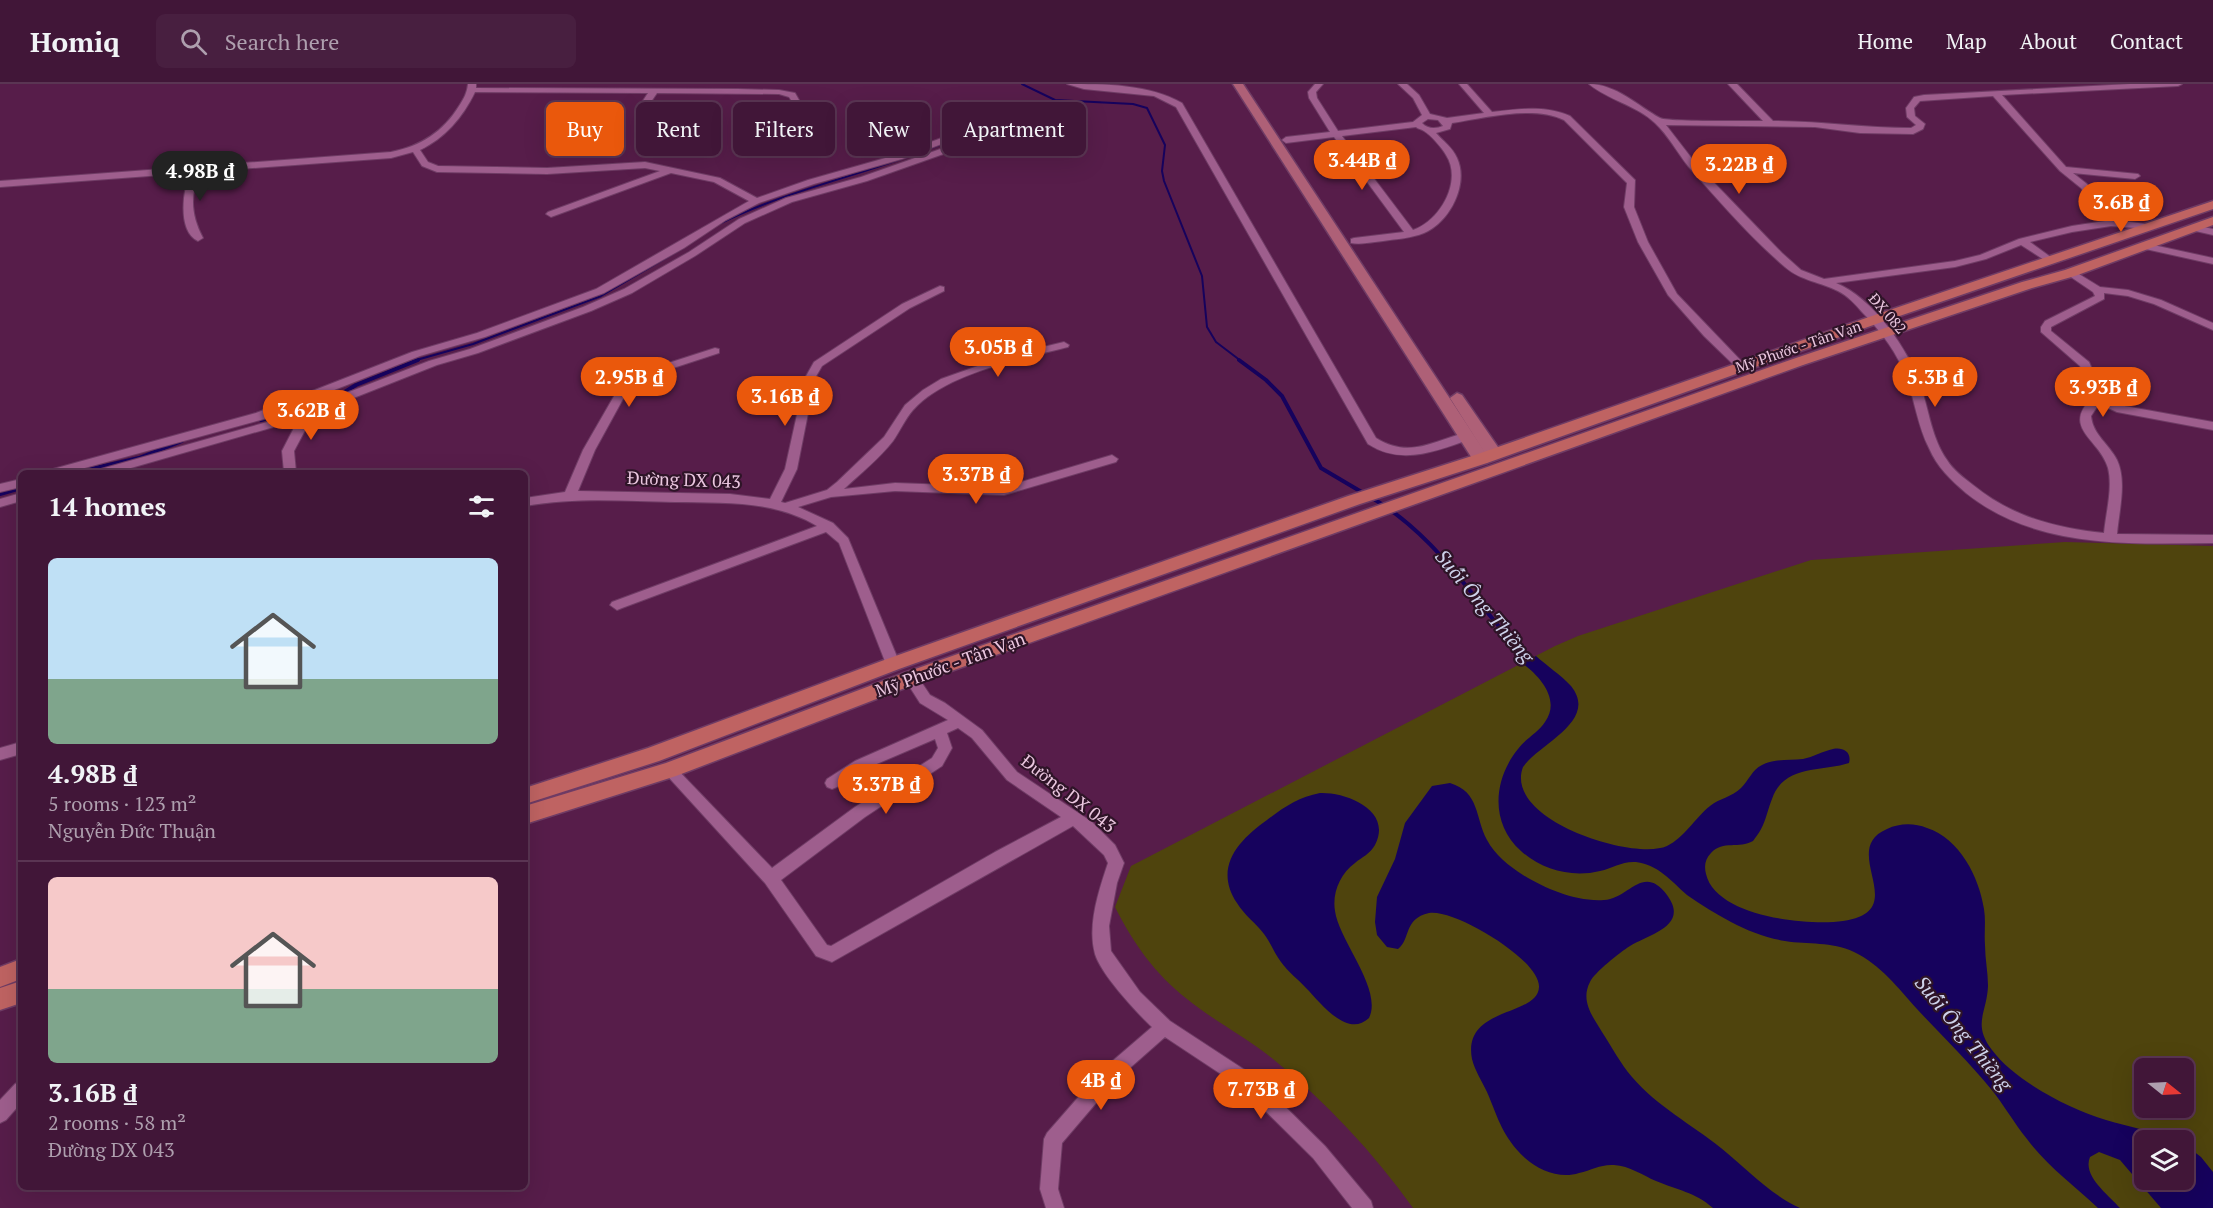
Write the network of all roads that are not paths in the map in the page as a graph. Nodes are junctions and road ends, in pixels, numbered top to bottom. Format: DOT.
graph roads {
  1 [pos="645,84"];
  2 [pos="1071,84"];
  3 [pos="1238,84"];
  4 [pos="1251,84"];
  5 [pos="1319,84"];
  6 [pos="1402,84"];
  7 [pos="1463,84"];
  8 [pos="1593,84"];
  9 [pos="1732,84"];
  10 [pos="2178,84"];
  11 [pos="472,87"];
  12 [pos="546,87"];
  13 [pos="595,87"];
  14 [pos="635,91"];
  15 [pos="654,91"];
  16 [pos="1996,94"];
  17 [pos="646,102"];
  18 [pos="793,102"];
  19 [pos="1427,116"];
  20 [pos="1491,116"];
  21 [pos="1446,121"];
  22 [pos="1659,123"];
  23 [pos="1770,123"];
  24 [pos="1417,124"];
  25 [pos="1429,130"];
  26 [pos="1336,134"];
  27 [pos="942,141"];
  28 [pos="1281,141"];
  29 [pos="415,149"];
  30 [pos="942,151"];
  31 [pos="1772,162"];
  32 [pos="1691,163"];
  33 [pos="196,168"];
  34 [pos="2063,169"];
  35 [pos="670,170"];
  36 [pos="2135,176"];
  37 [pos="0,184"];
  38 [pos="756,201"];
  39 [pos="2213,205"];
  40 [pos="551,214"];
  41 [pos="2213,221"];
  42 [pos="2111,223"];
  43 [pos="2146,227"];
  44 [pos="2194,228"];
  45 [pos="1410,232"];
  46 [pos="2213,232"];
  47 [pos="198,238"];
  48 [pos="1354,241"];
  49 [pos="2022,241"];
  50 [pos="2144,246"];
  51 [pos="2049,260"];
  52 [pos="2213,261"];
  53 [pos="2070,273"];
  54 [pos="1821,282"];
  55 [pos="1377,287"];
  56 [pos="940,289"];
  57 [pos="2098,290"];
  58 [pos="1874,320"];
  59 [pos="2213,327"];
  60 [pos="1885,333"];
  61 [pos="1064,345"];
  62 [pos="715,351"];
  63 [pos="1741,366"];
  64 [pos="2099,398"];
  65 [pos="300,408"];
  66 [pos="2213,426"];
  67 [pos="1467,436"];
  68 [pos="1488,456"];
  69 [pos="1112,459"];
  70 [pos="64,470"];
  71 [pos="112,470"];
  72 [pos="290,470"];
  73 [pos="18,484"];
  74 [pos="0,488"];
  75 [pos="831,493"];
  76 [pos="570,495"];
  77 [pos="18,498"];
  78 [pos="528,502"];
  79 [pos="0,503"];
  80 [pos="779,507"];
  81 [pos="829,526"];
  82 [pos="2110,539"];
  83 [pos="2213,539"];
  84 [pos="617,605"];
  85 [pos="894,664"];
  86 [pos="911,678"];
  87 [pos="960,721"];
  88 [pos="939,730"];
  89 [pos="18,749"];
  90 [pos="0,754"];
  91 [pos="669,770"];
  92 [pos="832,783"];
  93 [pos="528,795"];
  94 [pos="528,814"];
  95 [pos="1073,818"];
  96 [pos="771,878"];
  97 [pos="18,970"];
  98 [pos="0,977"];
  99 [pos="18,993"];
  100 [pos="0,999"];
  101 [pos="1164,1027"];
  102 [pos="18,1093"];
  103 [pos="0,1114"];
  104 [pos="1055,1208"];
  105 [pos="1364,1208"];
  1 -- 14 [label="street"];
  2 -- 67 [label="street"];
  3 -- 28 [label="street"];
  4 -- 28 [label="street"];
  5 -- 26 [label="street"];
  6 -- 19 [label="street"];
  7 -- 20 [label="street"];
  8 -- 22 [label="street, ĐX 082"];
  9 -- 23 [label="street"];
  10 -- 16 [label="street"];
  11 -- 12 [label="street"];
  11 -- 29 [label="street"];
  12 -- 13 [label="street"];
  13 -- 14 [label="street"];
  14 -- 15 [label="street"];
  15 -- 17 [label="street"];
  15 -- 18 [label="street"];
  16 -- 23 [label="street"];
  16 -- 34 [label="street"];
  19 -- 21 [label="street"];
  19 -- 24 [label="street"];
  20 -- 21 [label="street"];
  20 -- 63 [label="street"];
  21 -- 25 [label="street"];
  22 -- 23 [label="street"];
  22 -- 32 [label="street, ĐX 082"];
  24 -- 25 [label="street"];
  24 -- 26 [label="street"];
  25 -- 45 [label="street"];
  26 -- 28 [label="street"];
  26 -- 45 [label="street"];
  27 -- 38 [label="street"];
  28 -- 48 [label="street"];
  28 -- 55 [label="street"];
  29 -- 33 [label="street"];
  29 -- 35 [label="street"];
  30 -- 65 [label="street"];
  31 -- 32 [label="street"];
  32 -- 54 [label="street, ĐX 082"];
  33 -- 37 [label="street"];
  33 -- 47 [label="street"];
  34 -- 36 [label="street"];
  34 -- 42 [label="street"];
  35 -- 38 [label="street"];
  35 -- 40 [label="street"];
  38 -- 65 [label="street"];
  39 -- 43 [label="main road, Mỹ Phước - Tân Vạn"];
  41 -- 44 [label="main road, Mỹ Phước - Tân Vạn"];
  42 -- 43 [label="street"];
  42 -- 49 [label="street"];
  43 -- 51 [label="main road, Mỹ Phước - Tân Vạn"];
  44 -- 46 [label="street"];
  44 -- 50 [label="main road, Mỹ Phước - Tân Vạn"];
  45 -- 48 [label="street"];
  48 -- 55 [label="street"];
  49 -- 51 [label="street"];
  49 -- 54 [label="street"];
  50 -- 52 [label="street"];
  50 -- 53 [label="main road, Mỹ Phước - Tân Vạn"];
  51 -- 58 [label="main road, Mỹ Phước - Tân Vạn"];
  53 -- 57 [label="street"];
  53 -- 60 [label="main road, Mỹ Phước - Tân Vạn"];
  54 -- 58 [label="street, ĐX 082"];
  55 -- 67 [label="street"];
  55 -- 68 [label="street"];
  56 -- 80 [label="street"];
  57 -- 59 [label="street"];
  57 -- 64 [label="street"];
  58 -- 60 [label="street, ĐX 082"];
  58 -- 63 [label="main road, Mỹ Phước - Tân Vạn"];
  60 -- 82 [label="street, ĐX 082"];
  60 -- 86 [label="main road, Mỹ Phước - Tân Vạn"];
  61 -- 75 [label="street"];
  62 -- 76 [label="street"];
  63 -- 68 [label="main road, Mỹ Phước - Tân Vạn"];
  64 -- 66 [label="street"];
  64 -- 82 [label="street"];
  65 -- 70 [label="street"];
  65 -- 71 [label="street"];
  65 -- 72 [label="street"];
  67 -- 68 [label="street"];
  68 -- 85 [label="main road, Mỹ Phước - Tân Vạn"];
  69 -- 75 [label="street"];
  73 -- 74 [label="street"];
  75 -- 80 [label="street"];
  76 -- 78 [label="street, Đường DX 043"];
  76 -- 80 [label="street, Đường DX 043"];
  77 -- 79 [label="street"];
  80 -- 81 [label="street, Đường DX 043"];
  81 -- 84 [label="street"];
  81 -- 85 [label="street"];
  82 -- 83 [label="street, ĐX 082"];
  85 -- 93 [label="main road, Mỹ Phước - Tân Vạn"];
  86 -- 87 [label="street, Đường DX 043"];
  86 -- 91 [label="main road, Mỹ Phước - Tân Vạn"];
  87 -- 88 [label="street"];
  87 -- 95 [label="street, Đường DX 043"];
  88 -- 92 [label="street"];
  88 -- 96 [label="street"];
  89 -- 90 [label="street"];
  91 -- 94 [label="main road, Mỹ Phước - Tân Vạn"];
  91 -- 96 [label="street"];
  95 -- 96 [label="street"];
  95 -- 101 [label="street, Đường DX 043"];
  97 -- 98 [label="main road"];
  99 -- 100 [label="main road"];
  101 -- 104 [label="street"];
  101 -- 105 [label="street, Đường DX 043"];
  102 -- 103 [label="street"];
}
